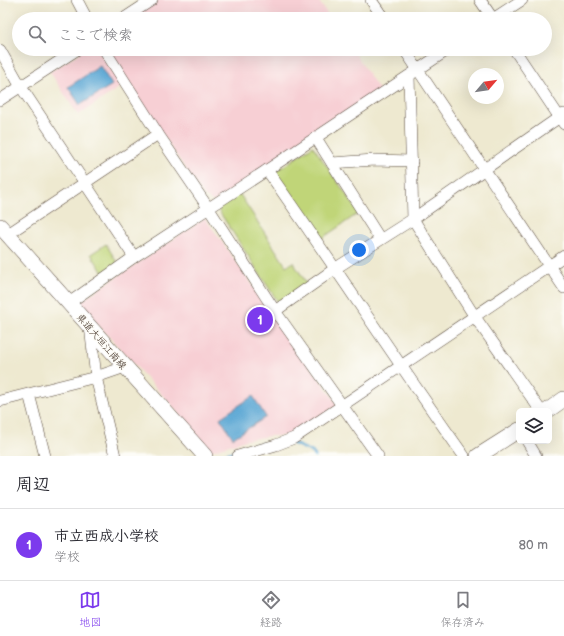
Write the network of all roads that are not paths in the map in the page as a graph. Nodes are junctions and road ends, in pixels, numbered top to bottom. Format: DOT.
graph roads {
  1 [pos="77,0"];
  2 [pos="152,0"];
  3 [pos="371,0"];
  4 [pos="480,0"];
  5 [pos="522,0"];
  6 [pos="83,12"];
  7 [pos="134,12"];
  8 [pos="379,12"];
  9 [pos="488,12"];
  10 [pos="504,12"];
  11 [pos="0,50"];
  12 [pos="67,56"];
  13 [pos="108,56"];
  14 [pos="407,56"];
  15 [pos="438,56"];
  16 [pos="519,56"];
  17 [pos="413,73"];
  18 [pos="20,87"];
  19 [pos="0,100"];
  20 [pos="562,118"];
  21 [pos="158,134"];
  22 [pos="316,138"];
  23 [pos="412,161"];
  24 [pos="332,163"];
  25 [pos="484,168"];
  26 [pos="267,170"];
  27 [pos="84,183"];
  28 [pos="208,209"];
  29 [pos="414,219"];
  30 [pos="4,230"];
  31 [pos="380,239"];
  32 [pos="564,256"];
  33 [pos="134,257"];
  34 [pos="549,266"];
  35 [pos="336,268"];
  36 [pos="564,288"];
  37 [pos="69,303"];
  38 [pos="275,311"];
  39 [pos="475,317"];
  40 [pos="91,328"];
  41 [pos="401,366"];
  42 [pos="125,367"];
  43 [pos="96,377"];
  44 [pos="29,394"];
  45 [pos="564,399"];
  46 [pos="0,401"];
  47 [pos="341,406"];
  48 [pos="539,408"];
  49 [pos="551,408"];
  50 [pos="516,432"];
  51 [pos="529,444"];
  52 [pos="45,456"];
  53 [pos="115,456"];
  54 [pos="206,456"];
  55 [pos="238,456"];
  56 [pos="378,456"];
  57 [pos="464,456"];
  58 [pos="478,456"];
  59 [pos="536,456"];
  1 -- 6 [label="street"];
  2 -- 7 [label="street"];
  3 -- 8 [label="street"];
  4 -- 9 [label="street"];
  5 -- 10 [label="street"];
  11 -- 18 [label="street"];
  12 -- 18 [label="street"];
  13 -- 21 [label="street"];
  14 -- 17 [label="street"];
  15 -- 17 [label="street"];
  16 -- 20 [label="street"];
  17 -- 22 [label="street"];
  17 -- 23 [label="street"];
  17 -- 25 [label="street"];
  18 -- 19 [label="street"];
  18 -- 27 [label="street"];
  20 -- 25 [label="street"];
  21 -- 27 [label="street"];
  21 -- 28 [label="street"];
  22 -- 24 [label="street"];
  22 -- 26 [label="street"];
  23 -- 24 [label="street"];
  23 -- 29 [label="street"];
  24 -- 31 [label="street"];
  25 -- 29 [label="street"];
  25 -- 34 [label="street"];
  26 -- 28 [label="street"];
  26 -- 35 [label="street"];
  27 -- 30 [label="street"];
  27 -- 33 [label="street"];
  28 -- 33 [label="street"];
  28 -- 38 [label="street"];
  29 -- 31 [label="street"];
  29 -- 39 [label="street"];
  30 -- 37 [label="main road, 県道大垣江南線"];
  31 -- 35 [label="street"];
  32 -- 34 [label="street"];
  33 -- 37 [label="street"];
  34 -- 36 [label="street"];
  34 -- 39 [label="street"];
  35 -- 38 [label="street"];
  35 -- 41 [label="street"];
  37 -- 40 [label="main road, 県道大垣江南線"];
  38 -- 47 [label="street"];
  39 -- 41 [label="street"];
  39 -- 48 [label="street"];
  40 -- 42 [label="main road, 県道大垣江南線"];
  40 -- 43 [label="street"];
  41 -- 47 [label="street"];
  41 -- 57 [label="street"];
  42 -- 43 [label="street"];
  42 -- 54 [label="main road, 県道大垣江南線"];
  43 -- 44 [label="street"];
  43 -- 53 [label="street"];
  44 -- 46 [label="street"];
  44 -- 52 [label="street"];
  45 -- 49 [label="main road"];
  47 -- 55 [label="street"];
  47 -- 56 [label="street"];
  50 -- 58 [label="main road"];
  51 -- 59 [label="street"];
}
